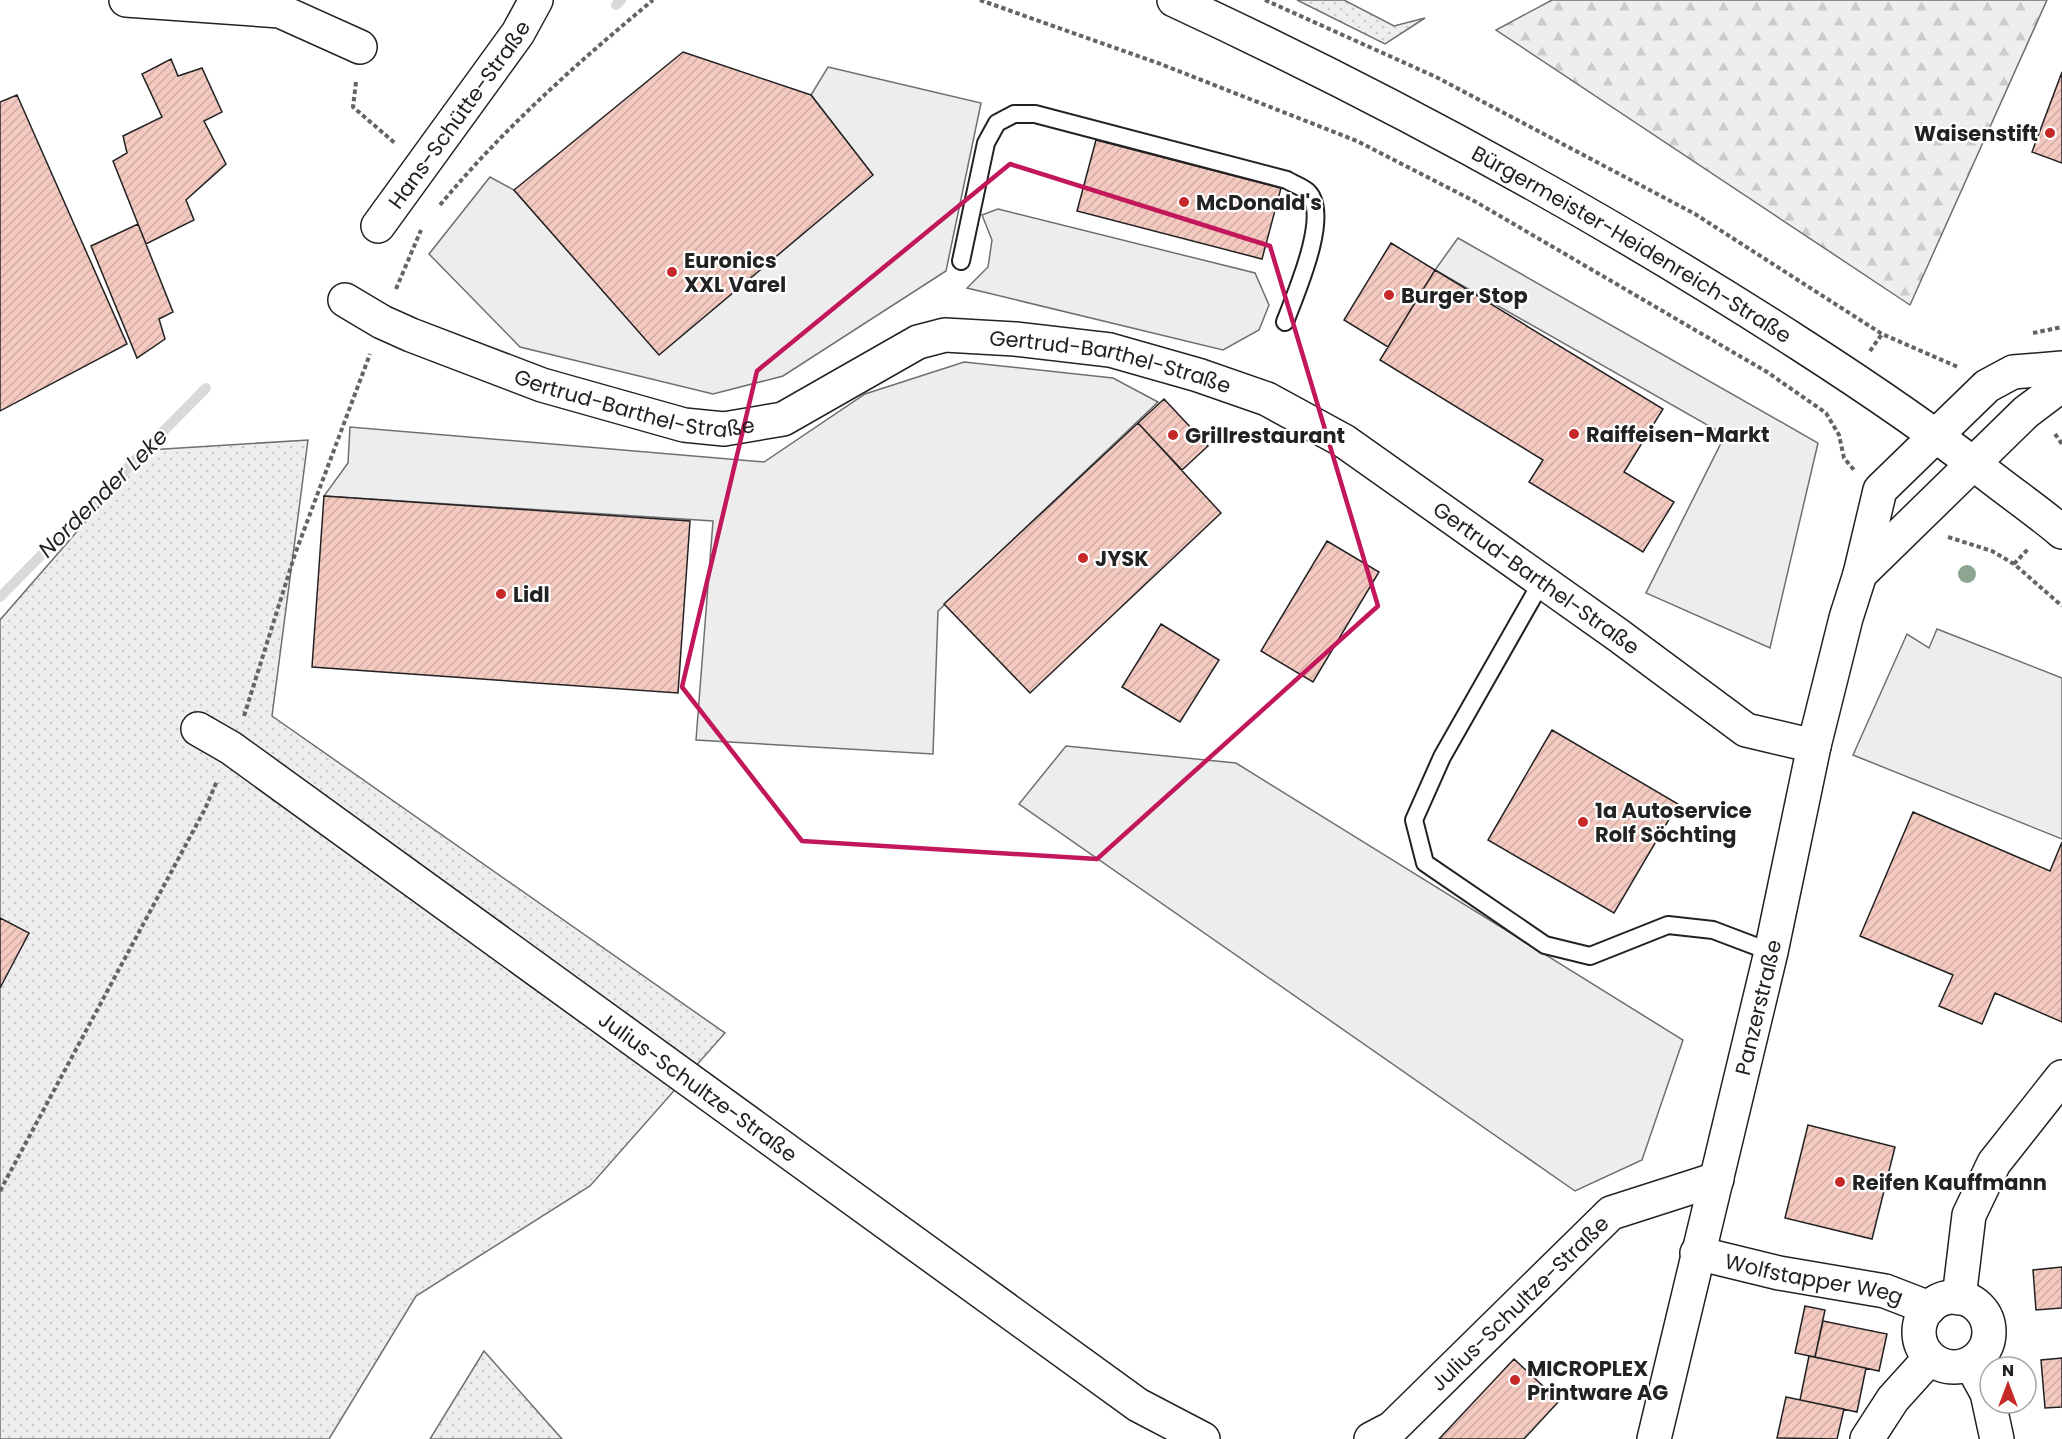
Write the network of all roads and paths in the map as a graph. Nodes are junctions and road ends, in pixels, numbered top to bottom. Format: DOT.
graph roads {
  1 [pos="126,0"];
  2 [pos="536,0"];
  3 [pos="653,0"];
  4 [pos="980,0"];
  5 [pos="1174,0"];
  6 [pos="1265,0"];
  7 [pos="360,47"];
  8 [pos="425,161"];
  9 [pos="438,207"];
  10 [pos="378,226"];
  11 [pos="423,226"];
  12 [pos="961,261"];
  13 [pos="345,300"];
  14 [pos="382,322"];
  15 [pos="1285,322"];
  16 [pos="2062,368"];
  17 [pos="1960,369"];
  18 [pos="2062,385"];
  19 [pos="1936,435"];
  20 [pos="2056,435"];
  21 [pos="2062,444"];
  22 [pos="1974,464"];
  23 [pos="1880,490"];
  24 [pos="1918,518"];
  25 [pos="2062,532"];
  26 [pos="1860,574"];
  27 [pos="1542,581"];
  28 [pos="2062,606"];
  29 [pos="198,729"];
  30 [pos="1814,746"];
  31 [pos="231,748"];
  32 [pos="1771,952"];
  33 [pos="2062,1077"];
  34 [pos="1717,1179"];
  35 [pos="0,1191"];
  36 [pos="1697,1253"];
  37 [pos="1944,1303"];
  38 [pos="1930,1358"];
  39 [pos="1971,1364"];
  40 [pos="1203,1439"];
  41 [pos="1371,1439"];
  42 [pos="1654,1439"];
  43 [pos="1867,1439"];
  44 [pos="1997,1439"];
  1 -- 7 [label="street"];
  2 -- 8 [label="street, Hans-Schütte-Straße"];
  3 -- 9 [label="path"];
  4 -- 23 [label="path"];
  5 -- 19 [label="street, Bürgermeister-Heidenreich-Straße"];
  6 -- 17 [label="path"];
  7 -- 8 [label="path"];
  8 -- 10 [label="street, Hans-Schütte-Straße"];
  11 -- 14 [label="path"];
  12 -- 15 [label="lane"];
  13 -- 14 [label="street, Gertrud-Barthel-Straße"];
  14 -- 27 [label="street, Gertrud-Barthel-Straße"];
  14 -- 31 [label="path"];
  16 -- 19 [label="street"];
  18 -- 22 [label="street, Panzerstraße"];
  19 -- 22 [label="street, Bürgermeister-Heidenreich-Straße"];
  19 -- 23 [label="street"];
  20 -- 21 [label="path"];
  22 -- 24 [label="street, Panzerstraße"];
  22 -- 25 [label="street, Bürgermeister-Heidenreich-Straße"];
  23 -- 26 [label="street, Panzerstraße"];
  24 -- 26 [label="street, Panzerstraße"];
  24 -- 28 [label="path"];
  26 -- 30 [label="street, Panzerstraße"];
  27 -- 30 [label="street, Gertrud-Barthel-Straße"];
  27 -- 32 [label="lane"];
  29 -- 31 [label="street, Julius-Schultze-Straße"];
  30 -- 32 [label="street, Panzerstraße"];
  31 -- 35 [label="path"];
  31 -- 40 [label="street, Julius-Schultze-Straße"];
  32 -- 34 [label="street, Panzerstraße"];
  33 -- 37 [label="street, Wolfstapper Weg"];
  34 -- 36 [label="street, Panzerstraße"];
  34 -- 41 [label="street, Julius-Schultze-Straße"];
  36 -- 37 [label="street, Wolfstapper Weg"];
  36 -- 42 [label="street, Panzerstraße"];
  37 -- 38 [label="street, Wolfstapper Weg"];
  37 -- 39 [label="street, Wolfstapper Weg"];
  38 -- 39 [label="street"];
  38 -- 43 [label="street"];
  39 -- 44 [label="street"];
}
